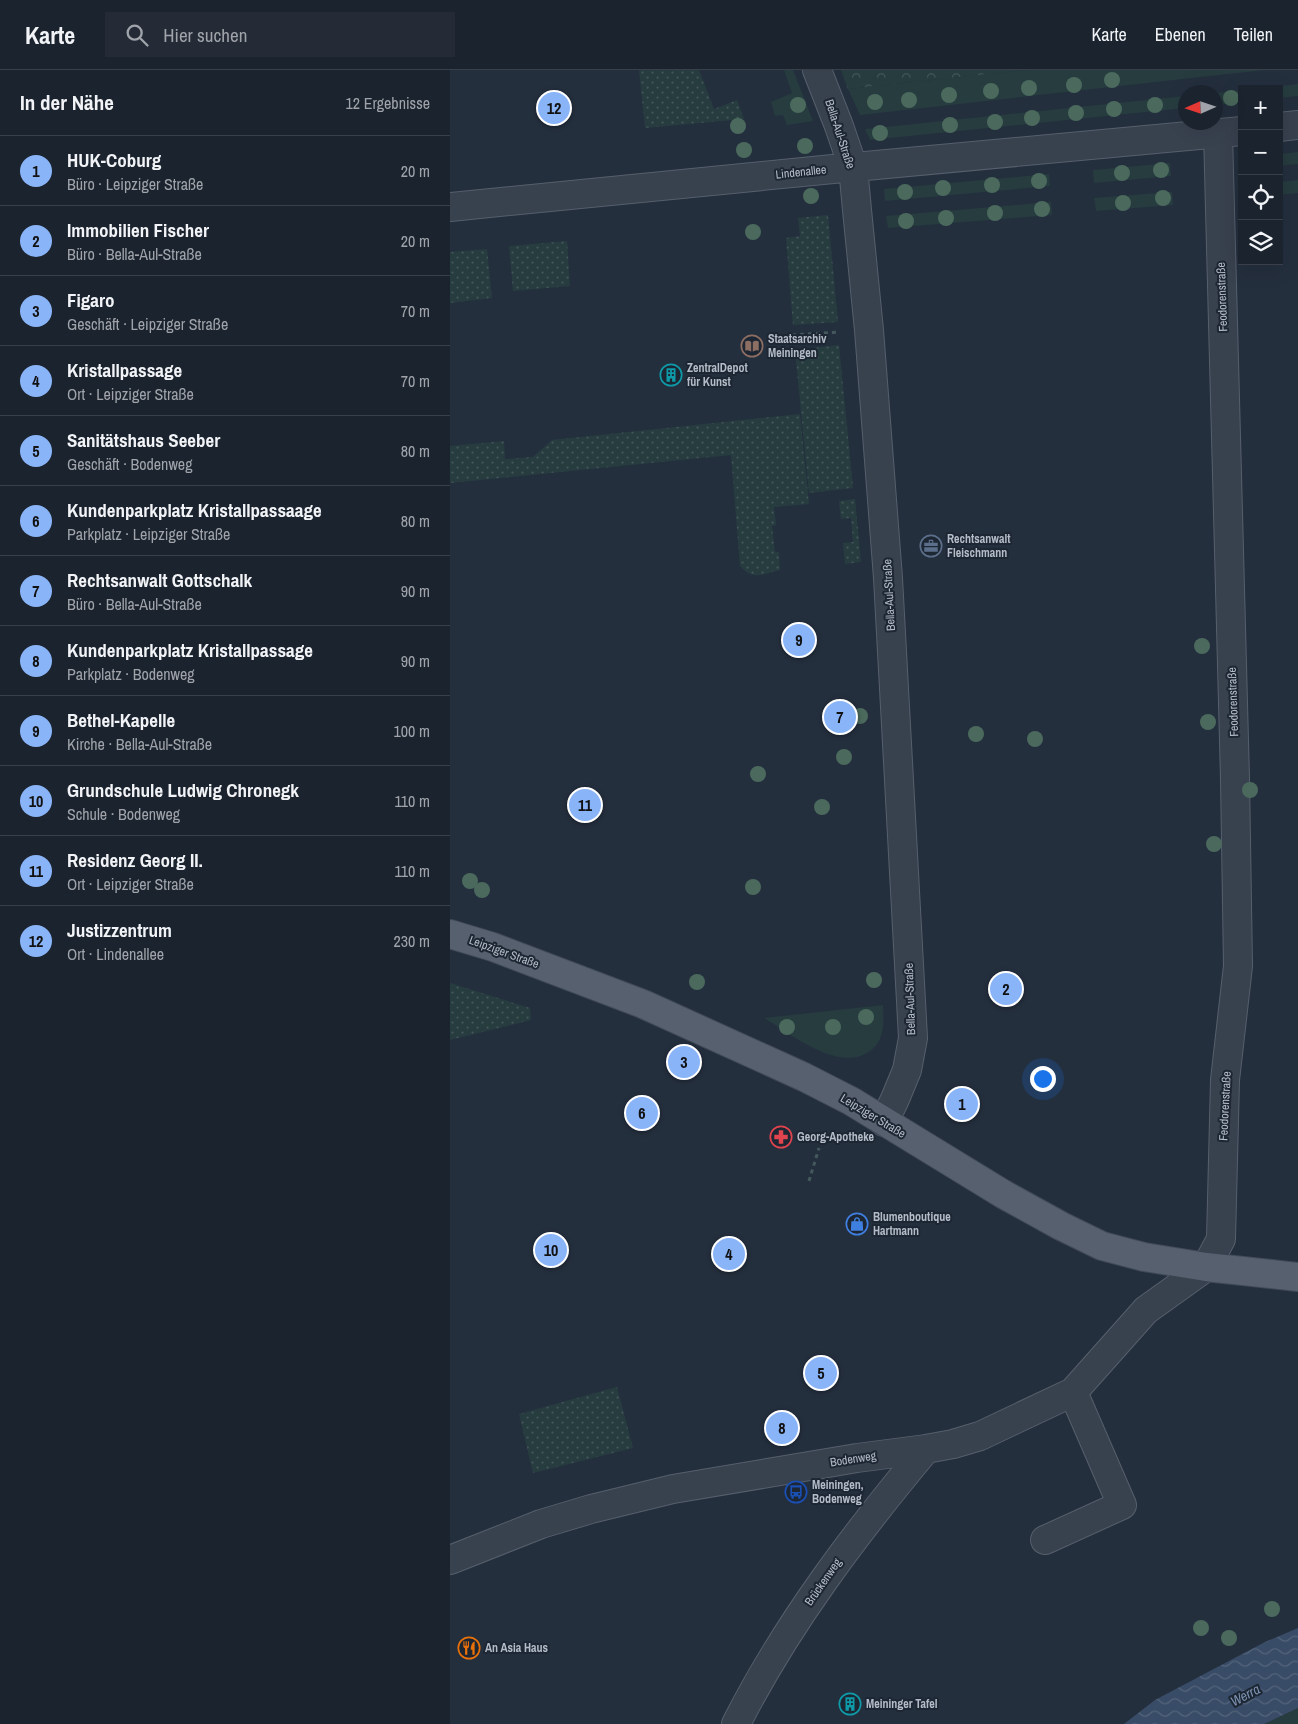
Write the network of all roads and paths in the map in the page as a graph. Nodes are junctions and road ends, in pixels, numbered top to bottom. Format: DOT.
graph roads {
  1 [pos="817,70"];
  2 [pos="1298,125"];
  3 [pos="1283,127"];
  4 [pos="1230,132"];
  5 [pos="852,167"];
  6 [pos="450,207"];
  7 [pos="869,330"];
  8 [pos="792,335"];
  9 [pos="450,934"];
  10 [pos="884,1122"];
  11 [pos="819,1148"];
  12 [pos="809,1181"];
  13 [pos="1206,1267"];
  14 [pos="1298,1277"];
  15 [pos="1073,1392"];
  16 [pos="926,1449"];
  17 [pos="1045,1540"];
  18 [pos="450,1560"];
  19 [pos="736,1724"];
  1 -- 5 [label="street, Bella-Aul-Straße"];
  2 -- 3 [label="street"];
  4 -- 5 [label="street, Lindenallee"];
  4 -- 13 [label="street, Feodorenstraße"];
  5 -- 6 [label="street, Lindenallee"];
  5 -- 7 [label="street, Bella-Aul-Straße"];
  7 -- 8 [label="path"];
  7 -- 10 [label="street, Bella-Aul-Straße"];
  9 -- 10 [label="main road, Leipziger Straße"];
  10 -- 13 [label="main road, Leipziger Straße"];
  11 -- 12 [label="path"];
  13 -- 14 [label="main road, Leipziger Straße"];
  13 -- 15 [label="street, Bodenweg"];
  15 -- 16 [label="street, Bodenweg"];
  15 -- 17 [label="street"];
  16 -- 18 [label="street, Bodenweg"];
  16 -- 19 [label="street, Brückenweg"];
}
